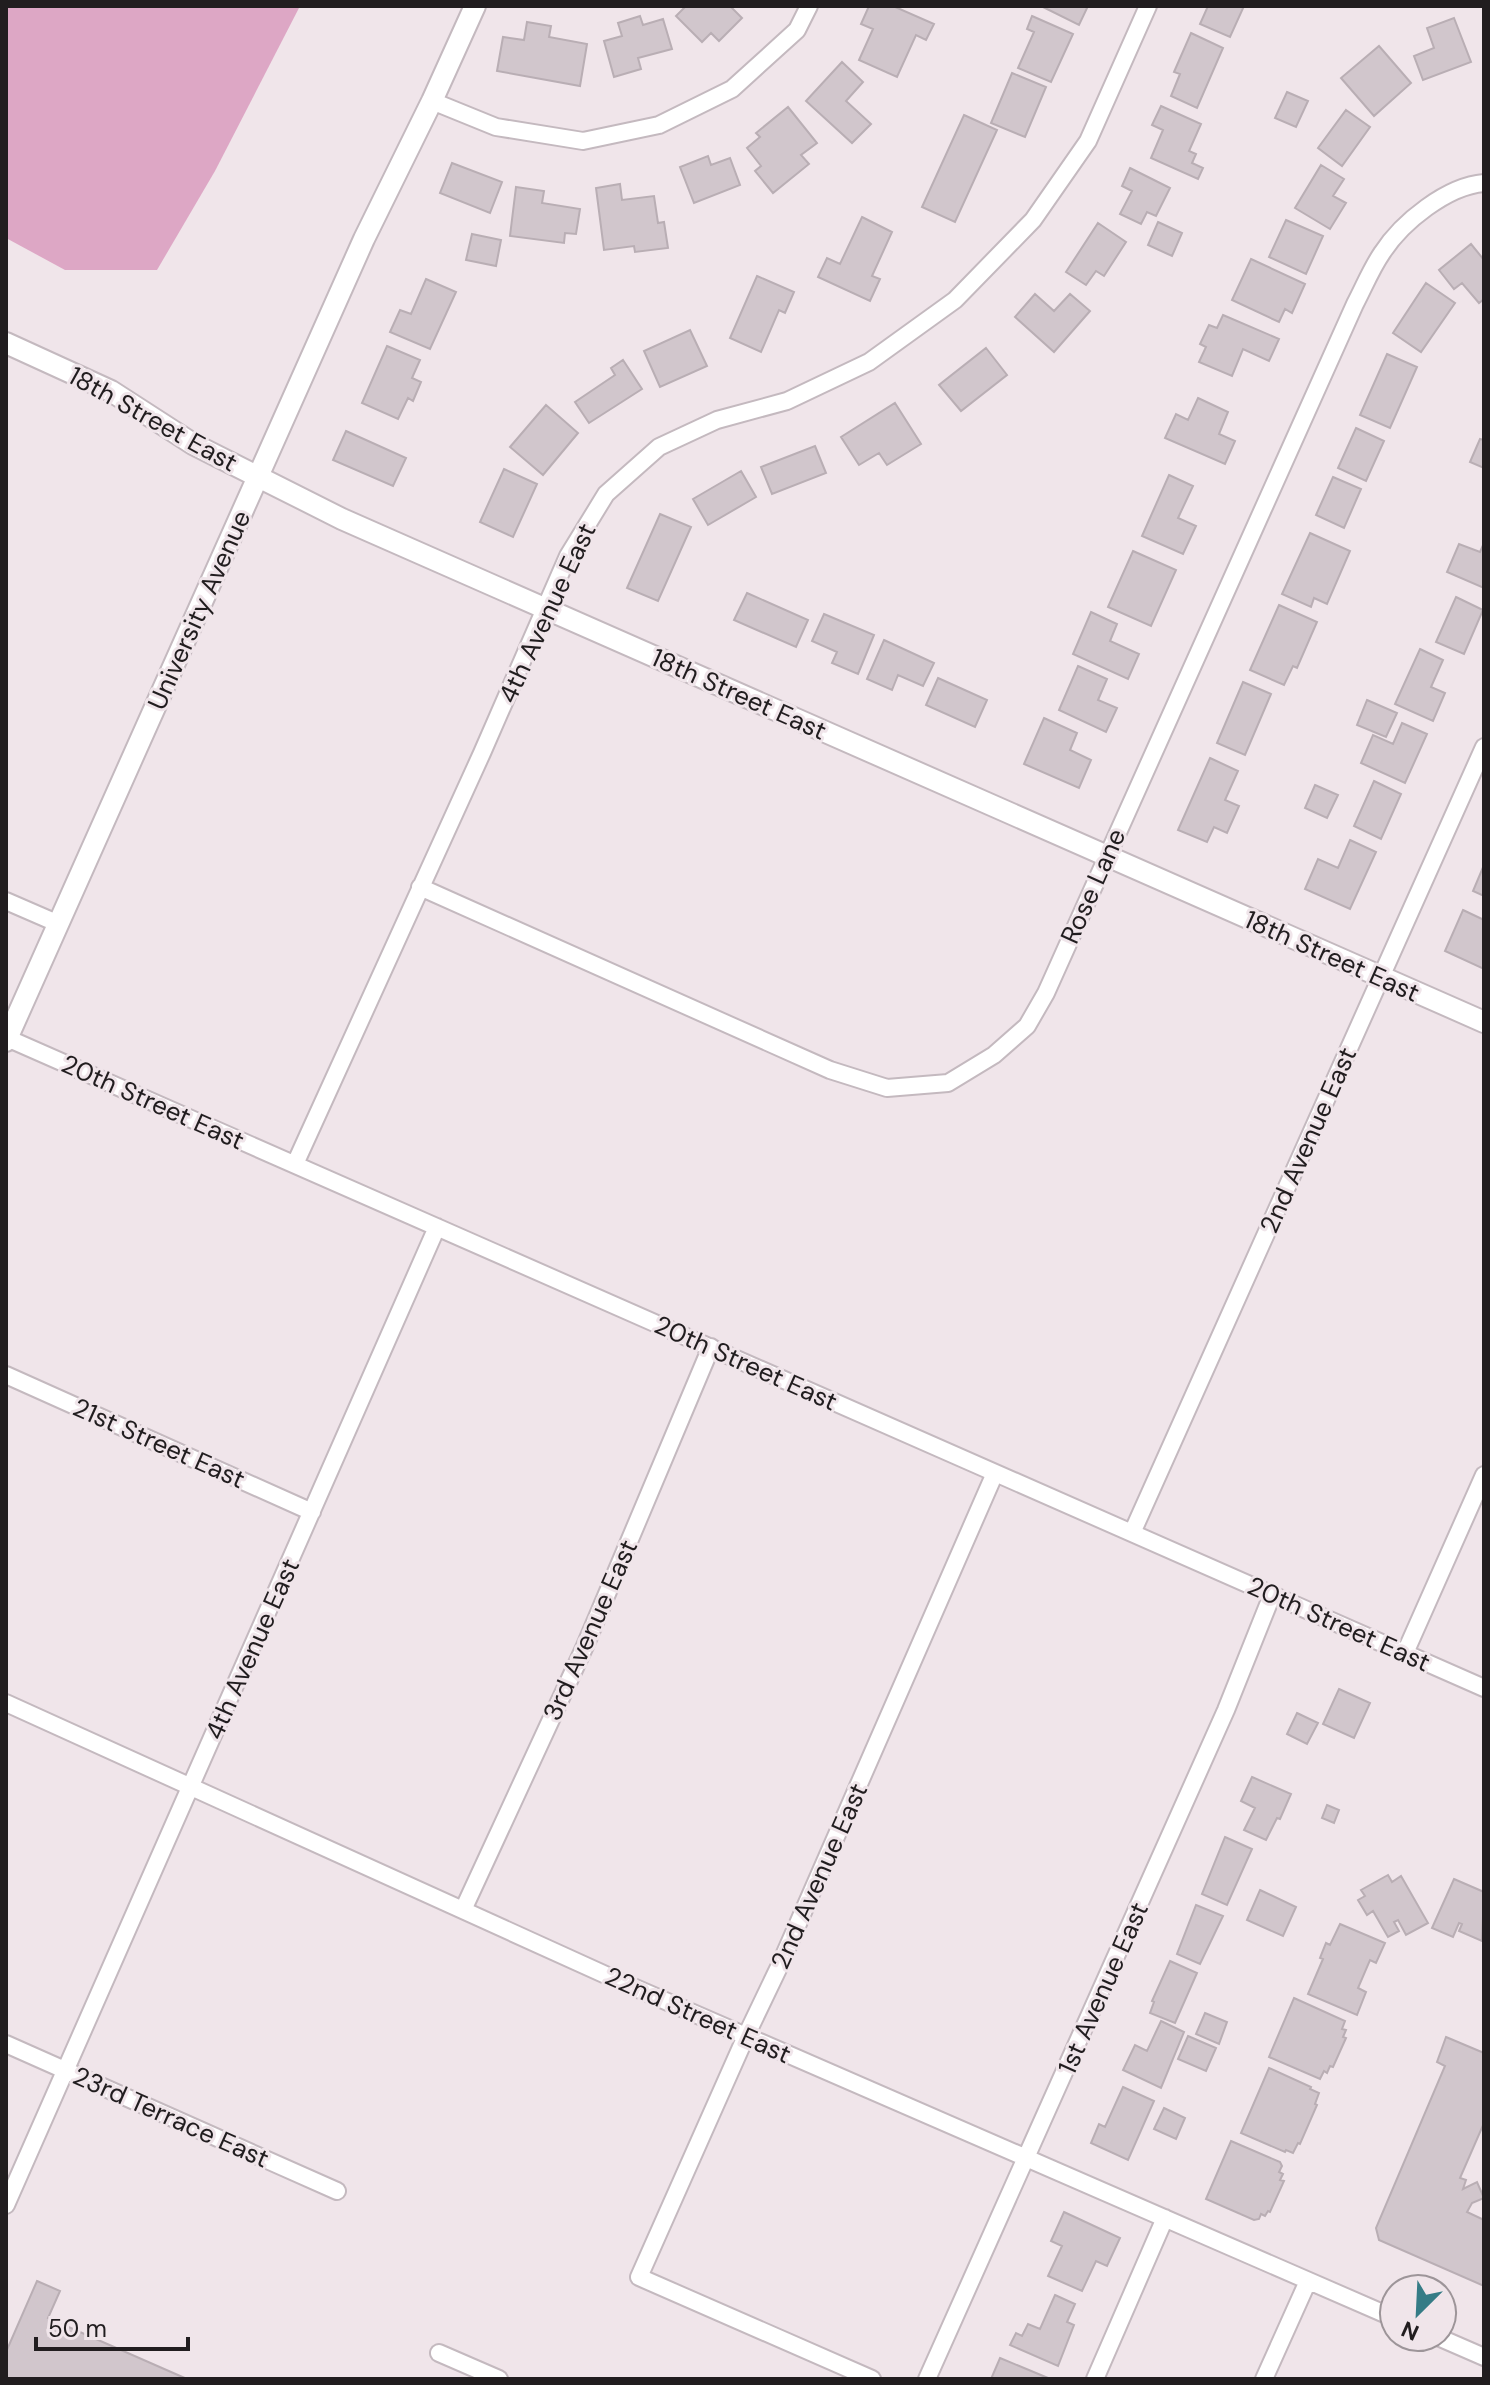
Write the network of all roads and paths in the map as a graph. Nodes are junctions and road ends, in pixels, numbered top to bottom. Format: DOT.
graph roads {
  1 [pos="475,6"];
  2 [pos="809,6"];
  3 [pos="1148,6"];
  4 [pos="432,101"];
  5 [pos="1484,183"];
  6 [pos="6,343"];
  7 [pos="259,477"];
  8 [pos="545,608"];
  9 [pos="1484,747"];
  10 [pos="1106,857"];
  11 [pos="420,887"];
  12 [pos="6,901"];
  13 [pos="59,924"];
  14 [pos="1381,977"];
  15 [pos="1484,1022"];
  16 [pos="7,1039"];
  17 [pos="295,1164"];
  18 [pos="437,1227"];
  19 [pos="711,1347"];
  20 [pos="6,1375"];
  21 [pos="995,1473"];
  22 [pos="1484,1475"];
  23 [pos="312,1512"];
  24 [pos="1132,1533"];
  25 [pos="1272,1595"];
  26 [pos="1405,1653"];
  27 [pos="1484,1688"];
  28 [pos="6,1703"];
  29 [pos="191,1787"];
  30 [pos="463,1910"];
  31 [pos="746,2036"];
  32 [pos="6,2044"];
  33 [pos="66,2070"];
  34 [pos="1027,2159"];
  35 [pos="337,2191"];
  36 [pos="6,2205"];
  37 [pos="1165,2218"];
  38 [pos="1308,2281"];
  39 [pos="1378,2311"];
  40 [pos="1458,2346"];
  41 [pos="439,2353"];
  42 [pos="1484,2357"];
  43 [pos="499,2379"];
  44 [pos="872,2379"];
  45 [pos="927,2379"];
  46 [pos="1095,2379"];
  47 [pos="1264,2379"];
  1 -- 4 [label="street, University Avenue"];
  2 -- 4 [label="street"];
  3 -- 8 [label="street, 4th Avenue East"];
  4 -- 7 [label="street, University Avenue"];
  5 -- 10 [label="street, Rose Lane"];
  6 -- 7 [label="street, 18th Street East"];
  7 -- 8 [label="street, 18th Street East"];
  7 -- 13 [label="street, University Avenue"];
  8 -- 10 [label="street, 18th Street East"];
  8 -- 11 [label="street, 4th Avenue East"];
  9 -- 14 [label="street, 2nd Avenue East"];
  10 -- 11 [label="street, Rose Lane"];
  10 -- 14 [label="street, 18th Street East"];
  11 -- 17 [label="street, 4th Avenue East"];
  12 -- 13 [label="street"];
  13 -- 16 [label="street, University Avenue"];
  14 -- 15 [label="street, 18th Street East"];
  14 -- 24 [label="street, 2nd Avenue East"];
  16 -- 17 [label="street, 20th Street East"];
  17 -- 18 [label="street, 20th Street East"];
  18 -- 19 [label="street, 20th Street East"];
  18 -- 23 [label="street, 4th Avenue East"];
  19 -- 21 [label="street, 20th Street East"];
  19 -- 30 [label="street, 3rd Avenue East"];
  20 -- 23 [label="street, 21st Street East"];
  21 -- 24 [label="street, 20th Street East"];
  21 -- 31 [label="street, 2nd Avenue East"];
  22 -- 26 [label="street"];
  23 -- 29 [label="street, 4th Avenue East"];
  24 -- 25 [label="street, 20th Street East"];
  25 -- 26 [label="street, 20th Street East"];
  25 -- 34 [label="street, 1st Avenue East"];
  26 -- 27 [label="street, 20th Street East"];
  28 -- 29 [label="street, 22nd Street East"];
  29 -- 30 [label="street, 22nd Street East"];
  29 -- 33 [label="street, 4th Avenue East"];
  30 -- 31 [label="street, 22nd Street East"];
  31 -- 34 [label="street, 22nd Street East"];
  31 -- 44 [label="street, 2nd Avenue East"];
  32 -- 33 [label="street, 23rd Terrace East"];
  33 -- 35 [label="street, 23rd Terrace East"];
  33 -- 36 [label="street, 4th Avenue East"];
  34 -- 37 [label="street, 22nd Street East"];
  34 -- 45 [label="street, 1st Avenue East"];
  37 -- 38 [label="street, 22nd Street East"];
  37 -- 46 [label="street"];
  38 -- 39 [label="street, 22nd Street East"];
  38 -- 47 [label="street"];
  40 -- 42 [label="street"];
  41 -- 43 [label="street"];
}
